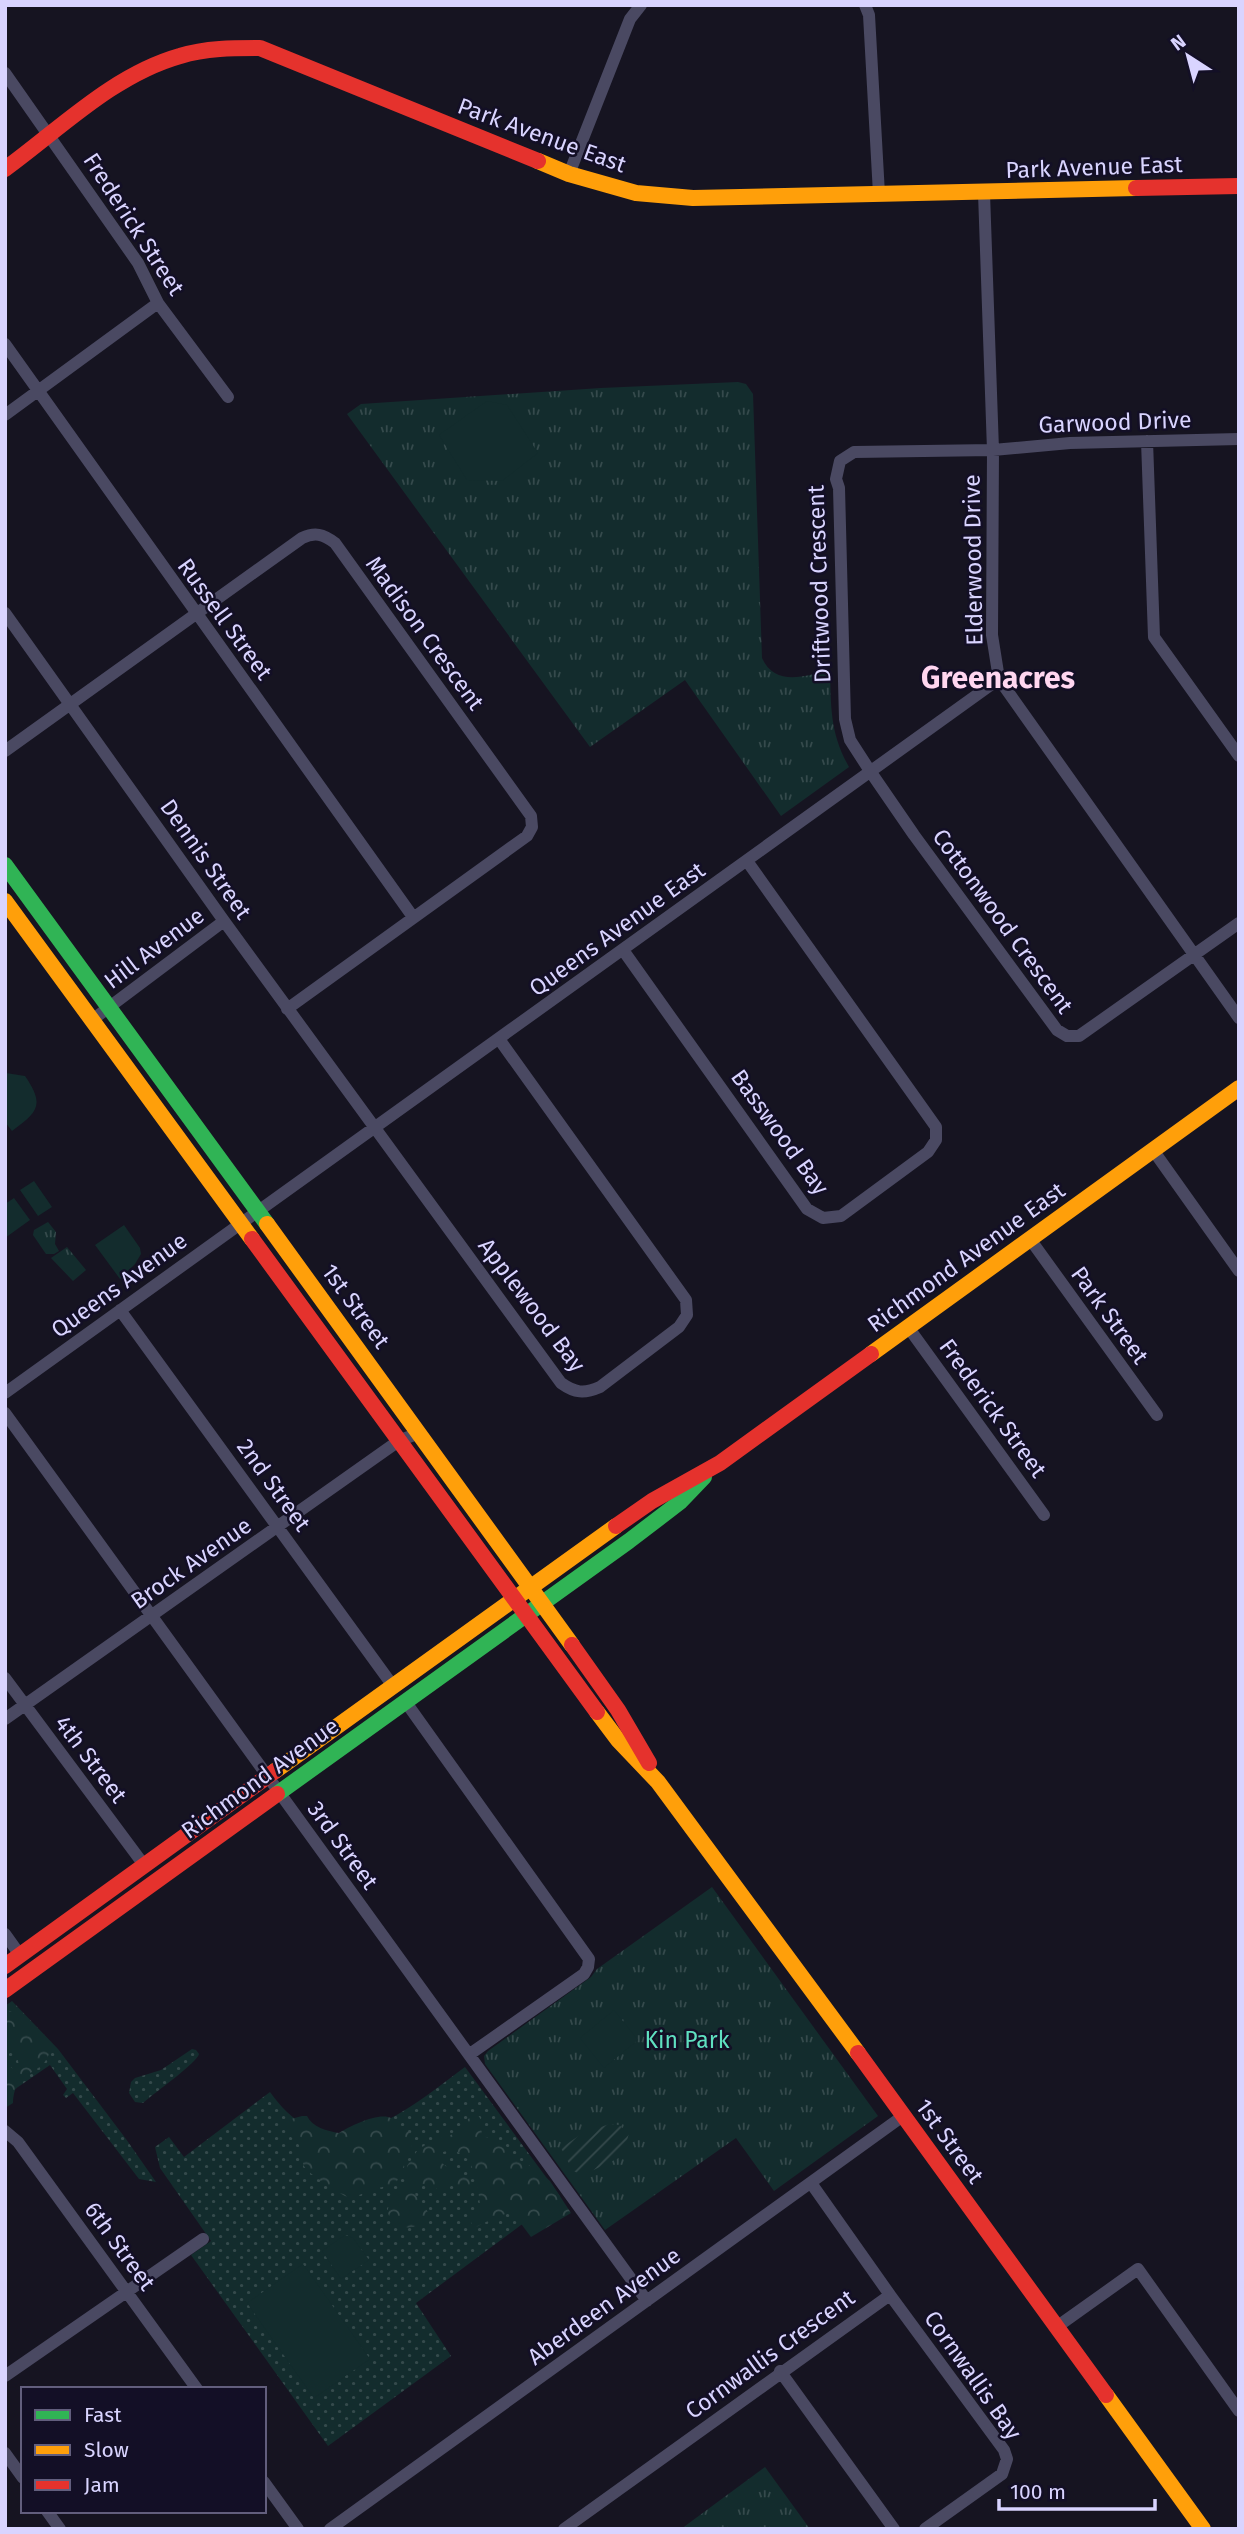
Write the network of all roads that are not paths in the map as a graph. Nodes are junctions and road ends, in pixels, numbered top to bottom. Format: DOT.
graph roads {
  1 [pos="641,5"];
  2 [pos="865,5"];
  3 [pos="5,73"];
  4 [pos="51,136"];
  5 [pos="5,169"];
  6 [pos="569,174"];
  7 [pos="1239,186"];
  8 [pos="984,193"];
  9 [pos="879,194"];
  10 [pos="158,303"];
  11 [pos="5,344"];
  12 [pos="37,391"];
  13 [pos="228,397"];
  14 [pos="5,415"];
  15 [pos="1239,439"];
  16 [pos="1147,442"];
  17 [pos="993,450"];
  18 [pos="5,613"];
  19 [pos="196,614"];
  20 [pos="999,678"];
  21 [pos="71,704"];
  22 [pos="5,751"];
  23 [pos="1239,756"];
  24 [pos="870,771"];
  25 [pos="747,861"];
  26 [pos="5,865"];
  27 [pos="5,901"];
  28 [pos="413,917"];
  29 [pos="224,922"];
  30 [pos="1239,923"];
  31 [pos="623,950"];
  32 [pos="1194,956"];
  33 [pos="108,1008"];
  34 [pos="287,1009"];
  35 [pos="1239,1017"];
  36 [pos="92,1020"];
  37 [pos="499,1039"];
  38 [pos="1239,1088"];
  39 [pos="376,1128"];
  40 [pos="1153,1150"];
  41 [pos="258,1212"];
  42 [pos="242,1223"];
  43 [pos="1030,1239"];
  44 [pos="1239,1271"];
  45 [pos="120,1310"];
  46 [pos="908,1327"];
  47 [pos="5,1392"];
  48 [pos="5,1413"];
  49 [pos="1157,1415"];
  50 [pos="420,1433"];
  51 [pos="400,1440"];
  52 [pos="720,1463"];
  53 [pos="1044,1515"];
  54 [pos="278,1527"];
  55 [pos="529,1587"];
  56 [pos="515,1598"];
  57 [pos="541,1604"];
  58 [pos="527,1614"];
  59 [pos="152,1616"];
  60 [pos="5,1678"];
  61 [pos="393,1686"];
  62 [pos="405,1701"];
  63 [pos="24,1705"];
  64 [pos="5,1719"];
  65 [pos="268,1776"];
  66 [pos="659,1782"];
  67 [pos="280,1793"];
  68 [pos="144,1866"];
  69 [pos="5,1934"];
  70 [pos="20,1955"];
  71 [pos="5,1966"];
  72 [pos="5,1990"];
  73 [pos="470,2054"];
  74 [pos="903,2116"];
  75 [pos="5,2131"];
  76 [pos="811,2183"];
  77 [pos="203,2239"];
  78 [pos="127,2291"];
  79 [pos="890,2295"];
  80 [pos="647,2301"];
  81 [pos="1058,2326"];
  82 [pos="780,2371"];
  83 [pos="5,2376"];
  84 [pos="196,2387"];
  85 [pos="1239,2411"];
  86 [pos="5,2454"];
  87 [pos="21,2474"];
  88 [pos="266,2485"];
  89 [pos="48,2513"];
  90 [pos="60,2529"];
  91 [pos="298,2529"];
  92 [pos="330,2529"];
  93 [pos="564,2529"];
  94 [pos="894,2529"];
  95 [pos="925,2529"];
  96 [pos="1203,2529"];
  1 -- 6 [label="street"];
  2 -- 9 [label="street"];
  3 -- 4 [label="street, Frederick Street"];
  4 -- 5 [label="main road, Park Avenue East"];
  4 -- 6 [label="main road, Park Avenue East"];
  4 -- 10 [label="street, Frederick Street"];
  6 -- 9 [label="main road, Park Avenue East"];
  7 -- 8 [label="main road, Park Avenue East"];
  8 -- 9 [label="main road, Park Avenue East"];
  8 -- 17 [label="street, Elderwood Drive"];
  10 -- 12 [label="street"];
  10 -- 13 [label="street, Frederick Street"];
  11 -- 12 [label="street, Russell Street"];
  12 -- 14 [label="street"];
  12 -- 19 [label="street, Russell Street"];
  15 -- 16 [label="street, Garwood Drive"];
  16 -- 17 [label="street, Garwood Drive"];
  16 -- 23 [label="street"];
  17 -- 20 [label="street, Elderwood Drive"];
  17 -- 24 [label="street, Driftwood Crescent"];
  18 -- 21 [label="street, Dennis Street"];
  19 -- 21 [label="street, Madison Crescent"];
  19 -- 28 [label="street, Russell Street"];
  19 -- 28 [label="street, Madison Crescent"];
  20 -- 24 [label="street, Queens Avenue East"];
  20 -- 32 [label="street, Elderwood Drive"];
  21 -- 22 [label="street, Madison Crescent"];
  21 -- 29 [label="street, Dennis Street"];
  24 -- 25 [label="street, Queens Avenue East"];
  24 -- 32 [label="street, Cottonwood Crescent"];
  25 -- 31 [label="street, Queens Avenue East"];
  25 -- 31 [label="street, Basswood Bay"];
  26 -- 33 [label="main road, 1st Street"];
  27 -- 36 [label="main road, 1st Street"];
  28 -- 34 [label="street, Madison Crescent"];
  29 -- 33 [label="street, Hill Avenue"];
  29 -- 34 [label="street, Dennis Street"];
  30 -- 32 [label="street"];
  31 -- 37 [label="street, Queens Avenue East"];
  32 -- 35 [label="street, Elderwood Drive"];
  33 -- 36 [label="street, Hill Avenue"];
  33 -- 41 [label="main road, 1st Street"];
  34 -- 39 [label="street, Dennis Street"];
  36 -- 42 [label="main road, 1st Street"];
  37 -- 39 [label="street, Queens Avenue East"];
  37 -- 39 [label="street, Applewood Bay"];
  38 -- 40 [label="main road, Richmond Avenue East"];
  39 -- 41 [label="street, Queens Avenue East"];
  40 -- 43 [label="main road, Richmond Avenue East"];
  40 -- 44 [label="street"];
  41 -- 42 [label="street, Queens Avenue"];
  41 -- 50 [label="main road, 1st Street"];
  42 -- 45 [label="street, Queens Avenue"];
  42 -- 51 [label="main road, 1st Street"];
  43 -- 46 [label="main road, Richmond Avenue East"];
  43 -- 49 [label="street, Park Street"];
  45 -- 47 [label="street, Queens Avenue"];
  45 -- 54 [label="street, 2nd Street"];
  46 -- 52 [label="main road, Richmond Avenue East"];
  46 -- 53 [label="street, Frederick Street"];
  48 -- 59 [label="street, 3rd Street"];
  50 -- 51 [label="street, Brock Avenue"];
  50 -- 55 [label="main road, 1st Street"];
  51 -- 54 [label="street, Brock Avenue"];
  51 -- 56 [label="main road, 1st Street"];
  52 -- 55 [label="main road, Richmond Avenue East"];
  52 -- 57 [label="main road, Richmond Avenue East"];
  54 -- 59 [label="street, Brock Avenue"];
  54 -- 61 [label="street, 2nd Street"];
  55 -- 56 [label="main road, Richmond Avenue"];
  55 -- 57 [label="main road, 1st Street"];
  56 -- 58 [label="main road, 1st Street"];
  56 -- 61 [label="main road, Richmond Avenue"];
  57 -- 58 [label="main road, Richmond Avenue"];
  57 -- 66 [label="main road, 1st Street"];
  58 -- 62 [label="main road, Richmond Avenue"];
  58 -- 66 [label="main road, 1st Street"];
  59 -- 63 [label="street, Brock Avenue"];
  59 -- 65 [label="street, 3rd Street"];
  60 -- 63 [label="street, 4th Street"];
  61 -- 65 [label="main road, Richmond Avenue"];
  62 -- 67 [label="main road, Richmond Avenue"];
  62 -- 73 [label="street"];
  63 -- 64 [label="street, Brock Avenue"];
  63 -- 68 [label="street, 4th Street"];
  65 -- 67 [label="street, 3rd Street"];
  65 -- 68 [label="main road, Richmond Avenue"];
  66 -- 74 [label="main road, 1st Street"];
  67 -- 72 [label="main road, Richmond Avenue"];
  67 -- 73 [label="street, 3rd Street"];
  68 -- 70 [label="main road, Richmond Avenue"];
  69 -- 70 [label="street"];
  70 -- 71 [label="main road, Richmond Avenue"];
  73 -- 80 [label="street, 3rd Street"];
  74 -- 76 [label="street, Aberdeen Avenue"];
  74 -- 81 [label="main road, 1st Street"];
  75 -- 78 [label="street, 6th Street"];
  76 -- 79 [label="street, Cornwallis Crescent"];
  76 -- 80 [label="street, Aberdeen Avenue"];
  77 -- 78 [label="street"];
  78 -- 83 [label="street"];
  78 -- 84 [label="street, 6th Street"];
  79 -- 82 [label="street, Cornwallis Crescent"];
  79 -- 95 [label="street, Cornwallis Bay"];
  80 -- 92 [label="street, Aberdeen Avenue"];
  81 -- 85 [label="street"];
  81 -- 96 [label="main road, 1st Street"];
  82 -- 93 [label="street, Cornwallis Crescent"];
  82 -- 94 [label="street"];
  86 -- 87 [label="street"];
  88 -- 91 [label="street"];
  89 -- 90 [label="street"];
}
